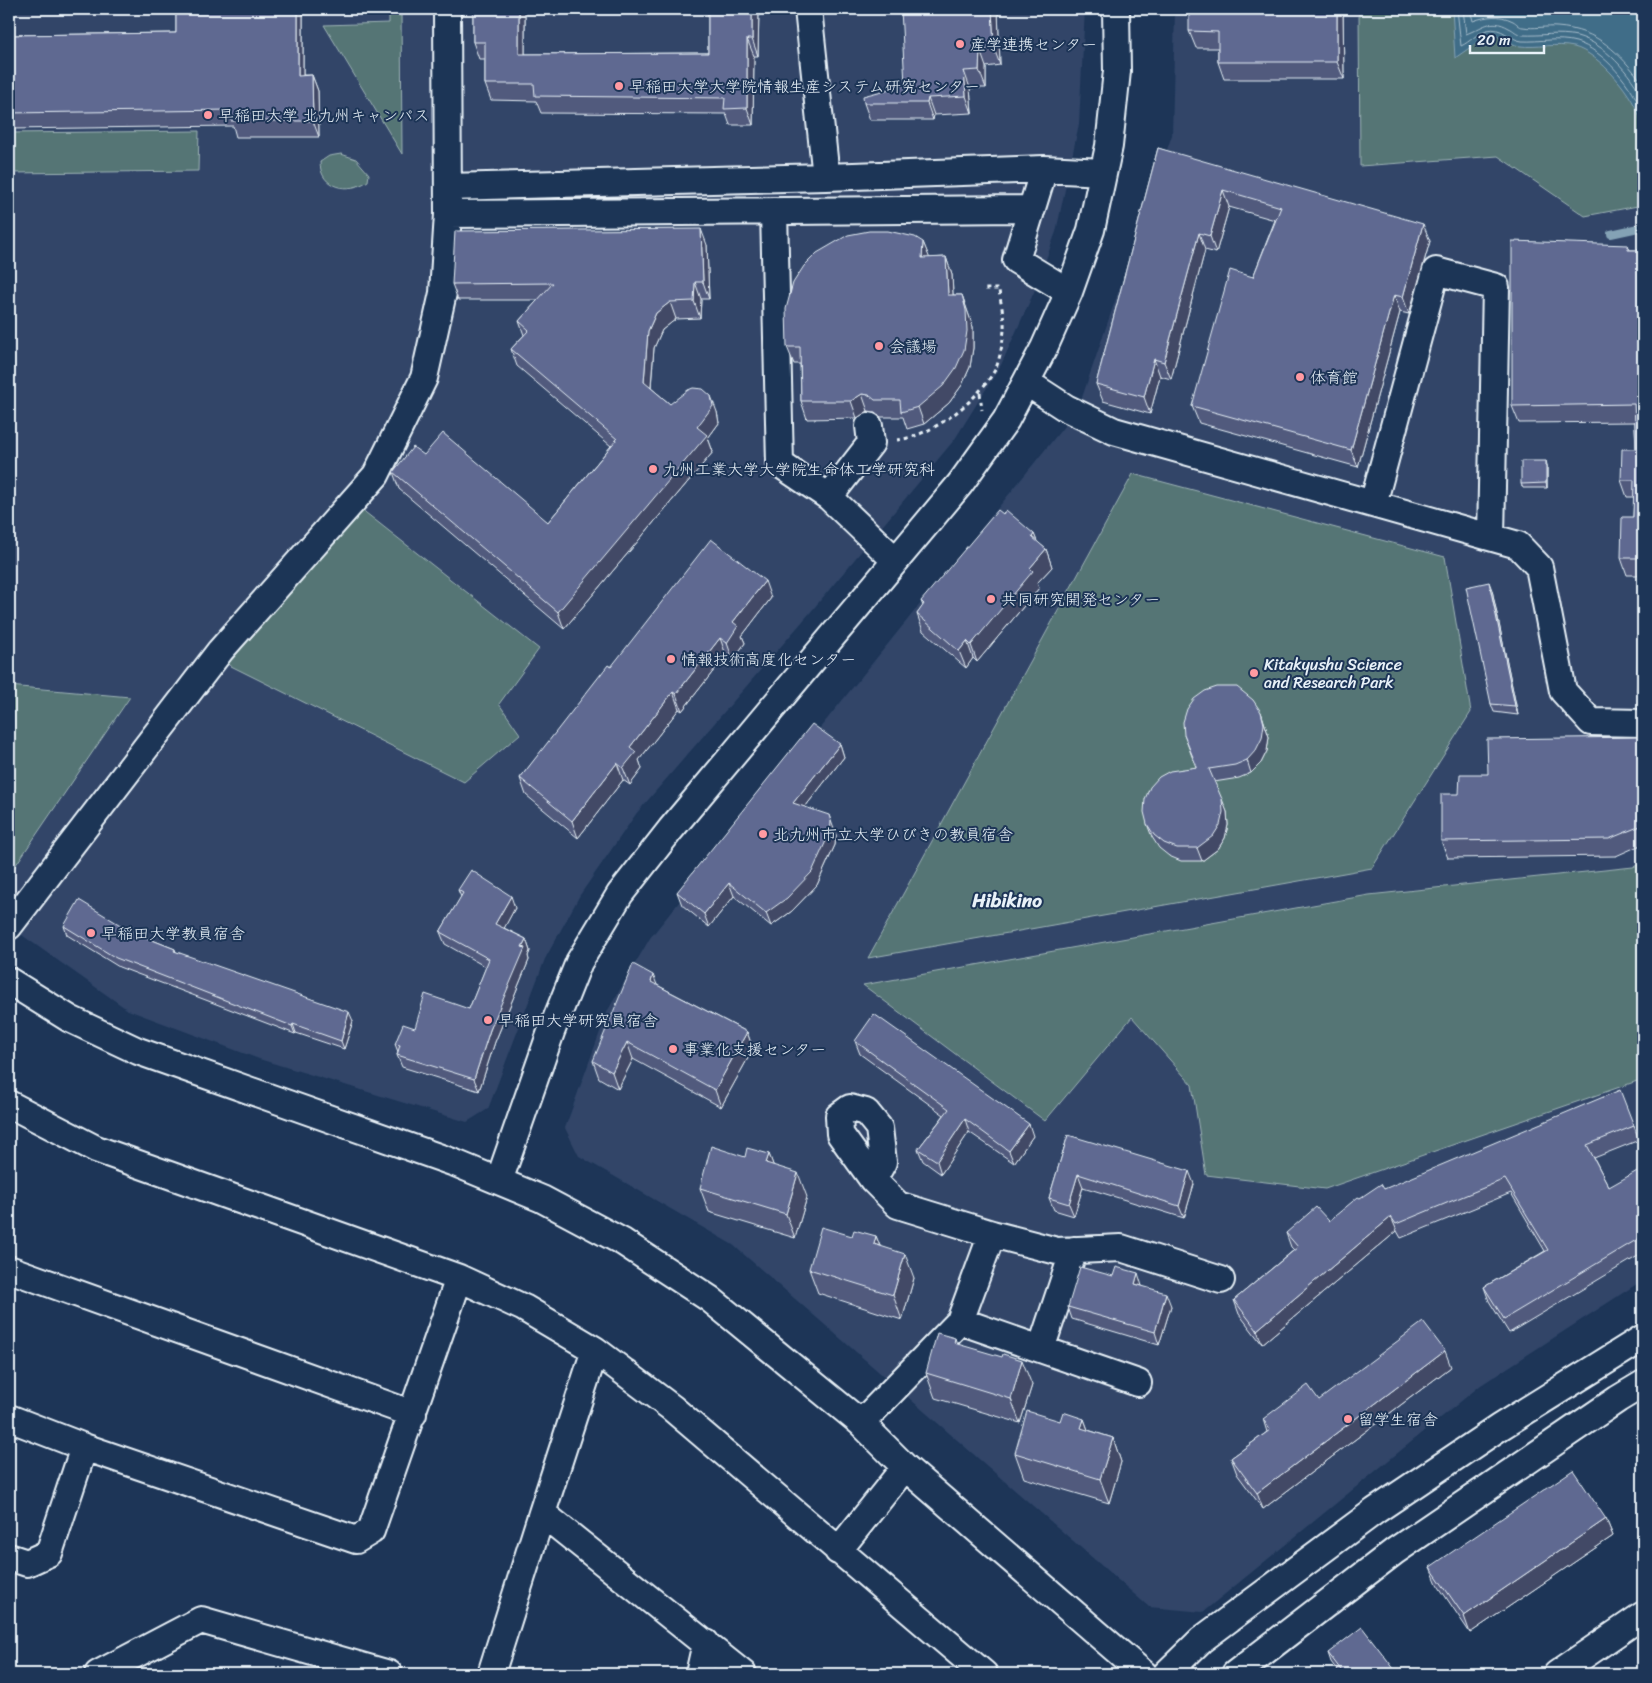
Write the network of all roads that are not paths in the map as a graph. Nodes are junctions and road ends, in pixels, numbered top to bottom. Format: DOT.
graph roads {
  1 [pos="447,9"];
  2 [pos="808,9"];
  3 [pos="1116,9"];
  4 [pos="1044,169"];
  5 [pos="1103,172"];
  6 [pos="826,177"];
  7 [pos="448,187"];
  8 [pos="1032,209"];
  9 [pos="774,211"];
  10 [pos="448,214"];
  11 [pos="1069,292"];
  12 [pos="1026,382"];
  13 [pos="870,434"];
  14 [pos="829,497"];
  15 [pos="1373,504"];
  16 [pos="1490,537"];
  17 [pos="895,560"];
  18 [pos="1643,723"];
  19 [pos="9,926"];
  20 [pos="9,981"];
  21 [pos="9,1104"];
  22 [pos="873,1180"];
  23 [pos="499,1181"];
  24 [pos="992,1234"];
  25 [pos="1074,1250"];
  26 [pos="9,1269"];
  27 [pos="459,1278"];
  28 [pos="1221,1280"];
  29 [pos="960,1321"];
  30 [pos="1643,1338"];
  31 [pos="1041,1349"];
  32 [pos="595,1350"];
  33 [pos="1138,1383"];
  34 [pos="1643,1384"];
  35 [pos="413,1414"];
  36 [pos="9,1418"];
  37 [pos="861,1423"];
  38 [pos="84,1446"];
  39 [pos="905,1467"];
  40 [pos="542,1513"];
  41 [pos="838,1551"];
  42 [pos="9,1557"];
  43 [pos="1643,1615"];
  44 [pos="706,1643"];
  45 [pos="98,1674"];
  46 [pos="389,1674"];
  47 [pos="491,1674"];
  48 [pos="699,1674"];
  49 [pos="743,1674"];
  50 [pos="984,1674"];
  51 [pos="1144,1674"];
  52 [pos="1166,1674"];
  53 [pos="1235,1674"];
  54 [pos="1557,1674"];
  1 -- 7 [label="street"];
  2 -- 6 [label="street"];
  3 -- 5 [label="street"];
  4 -- 5 [label="street"];
  4 -- 6 [label="street"];
  4 -- 8 [label="street"];
  5 -- 11 [label="street"];
  6 -- 7 [label="street"];
  7 -- 10 [label="street"];
  8 -- 9 [label="street"];
  8 -- 11 [label="street"];
  9 -- 10 [label="street"];
  9 -- 14 [label="street"];
  10 -- 19 [label="street"];
  11 -- 12 [label="street"];
  12 -- 15 [label="street"];
  12 -- 17 [label="street"];
  13 -- 14 [label="street"];
  14 -- 17 [label="street"];
  15 -- 16 [label="street"];
  15 -- 16 [label="street"];
  16 -- 18 [label="street"];
  17 -- 23 [label="street"];
  20 -- 23 [label="street"];
  21 -- 27 [label="street"];
  22 -- 24 [label="street"];
  23 -- 37 [label="street"];
  24 -- 25 [label="street"];
  24 -- 29 [label="street"];
  25 -- 28 [label="street"];
  25 -- 31 [label="street"];
  26 -- 35 [label="street"];
  27 -- 32 [label="street"];
  27 -- 35 [label="street"];
  29 -- 31 [label="street"];
  29 -- 37 [label="street"];
  30 -- 52 [label="street"];
  31 -- 33 [label="street"];
  32 -- 40 [label="street"];
  32 -- 41 [label="street"];
  34 -- 53 [label="street"];
  35 -- 38 [label="street"];
  36 -- 38 [label="street"];
  37 -- 39 [label="street"];
  38 -- 42 [label="street"];
  39 -- 41 [label="street"];
  39 -- 51 [label="street"];
  40 -- 44 [label="street"];
  40 -- 47 [label="street"];
  41 -- 50 [label="street"];
  43 -- 54 [label="street"];
  44 -- 48 [label="street"];
  44 -- 49 [label="street"];
  45 -- 46 [label="street"];
}
